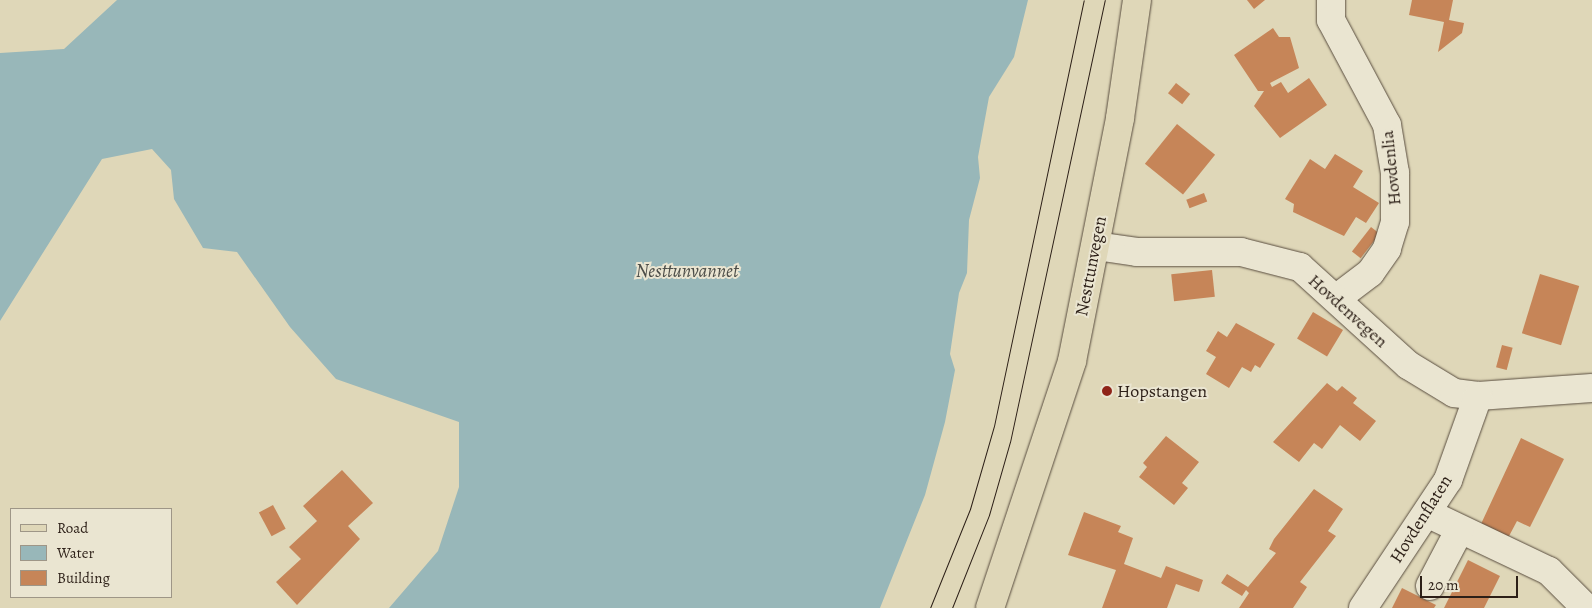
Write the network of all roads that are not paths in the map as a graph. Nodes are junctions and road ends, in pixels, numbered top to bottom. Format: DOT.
graph roads {
  1 [pos="1136,0"];
  2 [pos="1331,0"];
  3 [pos="1096,246"];
  4 [pos="1337,298"];
  5 [pos="1592,388"];
  6 [pos="1478,396"];
  7 [pos="1428,514"];
  8 [pos="1018,526"];
  9 [pos="1460,529"];
  10 [pos="1430,586"];
  11 [pos="990,608"];
  12 [pos="1363,608"];
  13 [pos="1586,608"];
  1 -- 3 [label="main road, Nesttunvegen"];
  1 -- 8 [label="main road, Nesttunvegen"];
  2 -- 4 [label="street, Hovdenlia"];
  3 -- 4 [label="street, Hovdenvegen"];
  3 -- 8 [label="main road, Nesttunvegen"];
  4 -- 6 [label="street, Hovdenvegen"];
  5 -- 6 [label="street, Hovdenvegen"];
  6 -- 7 [label="street, Hovdenflaten"];
  7 -- 9 [label="street"];
  7 -- 12 [label="street, Hovdenflaten"];
  8 -- 11 [label="main road, Nesttunvegen"];
  9 -- 10 [label="street"];
  9 -- 13 [label="street"];
}
